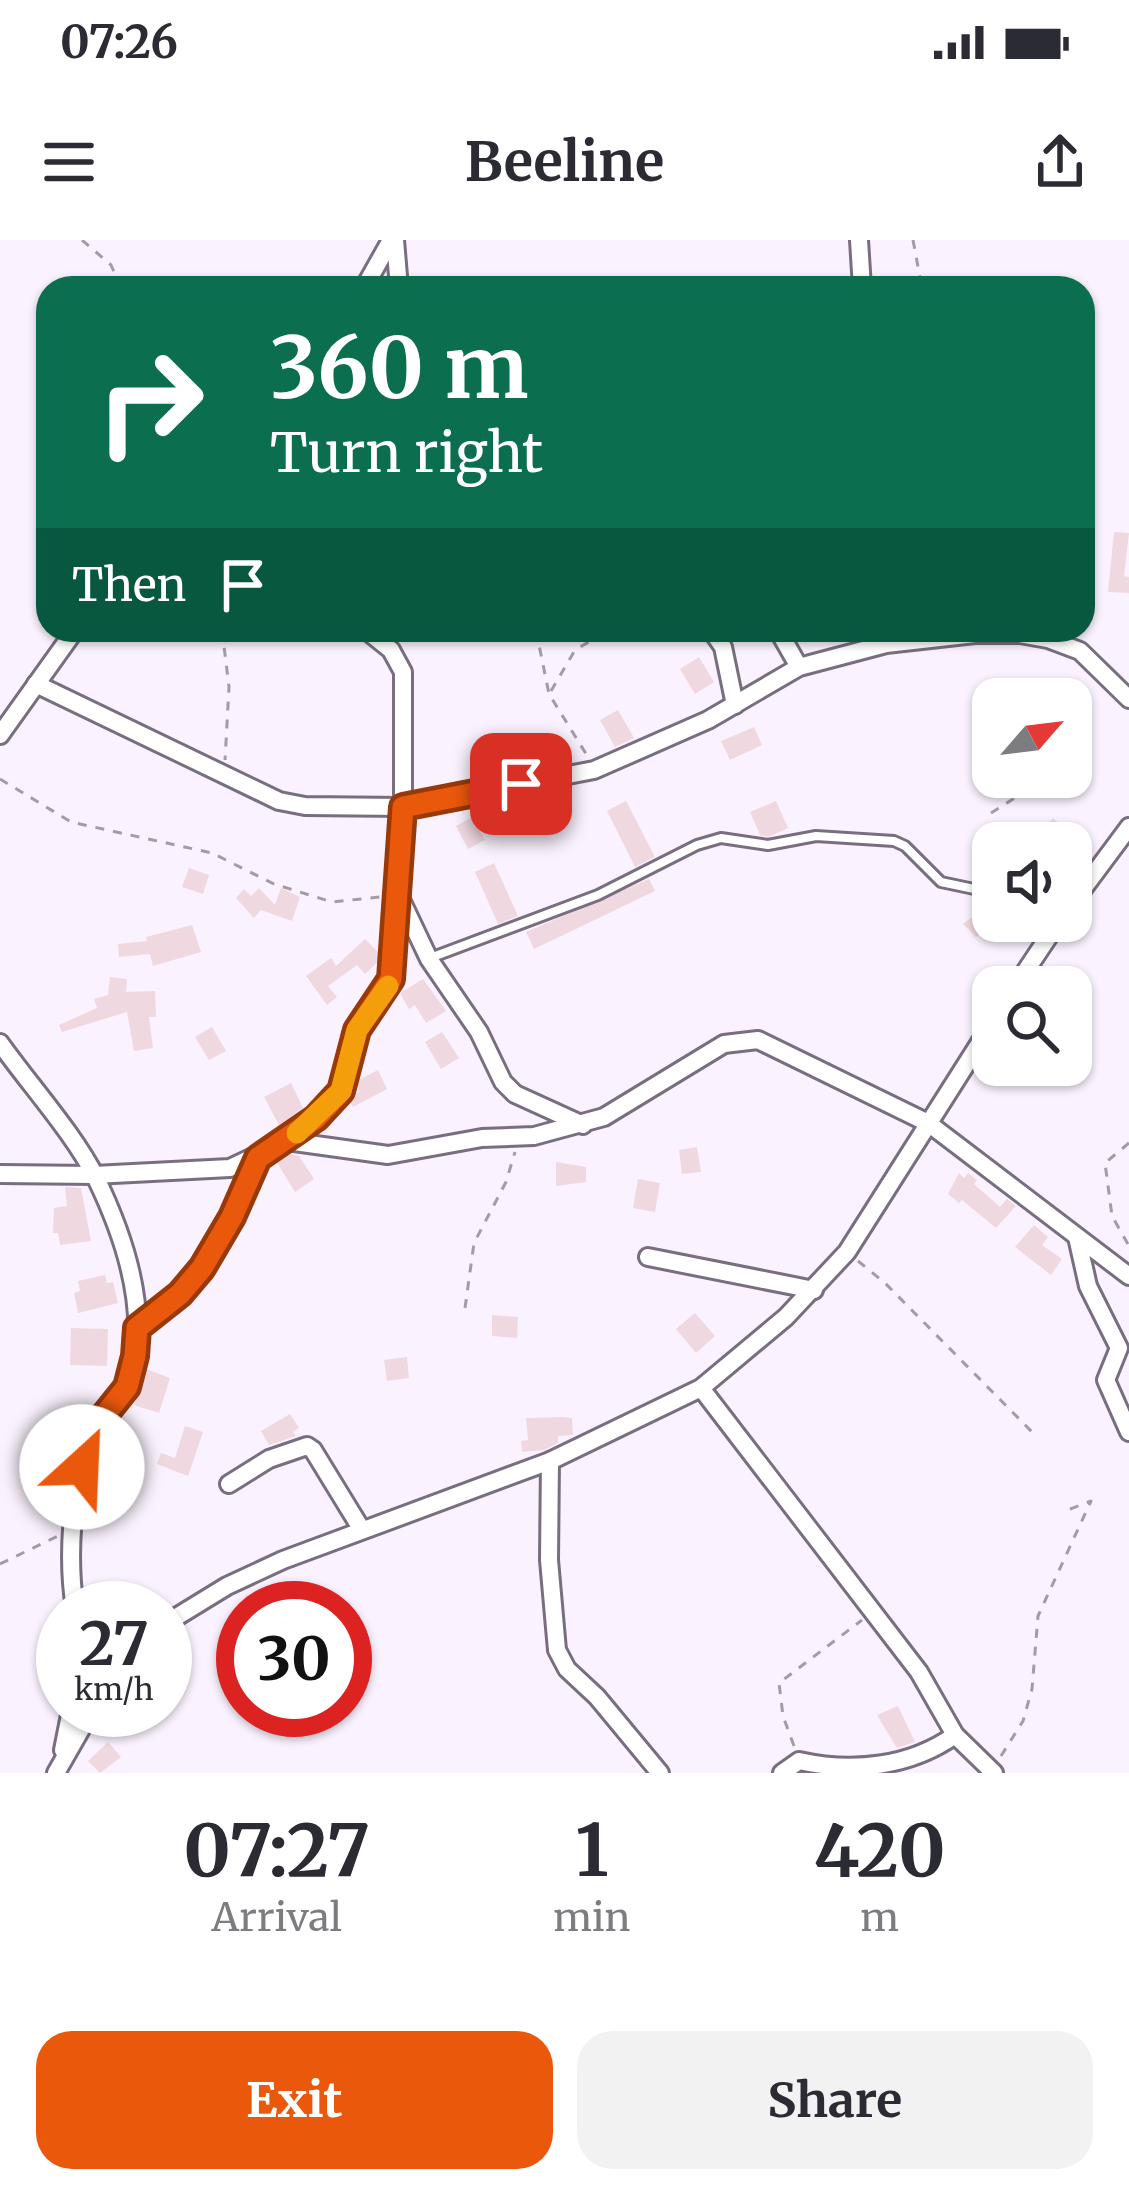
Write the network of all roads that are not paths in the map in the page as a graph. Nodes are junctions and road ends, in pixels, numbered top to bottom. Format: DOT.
graph roads {
  1 [pos="393,240"];
  2 [pos="859,240"];
  3 [pos="371,276"];
  4 [pos="398,276"];
  5 [pos="861,276"];
  6 [pos="66,642"];
  7 [pos="381,642"];
  8 [pos="392,642"];
  9 [pos="719,642"];
  10 [pos="785,642"];
  11 [pos="867,642"];
  12 [pos="1056,642"];
  13 [pos="391,650"];
  14 [pos="799,667"];
  15 [pos="36,684"];
  16 [pos="1129,699"];
  17 [pos="735,706"];
  18 [pos="0,735"];
  19 [pos="403,807"];
  20 [pos="1129,826"];
  21 [pos="1092,876"];
  22 [pos="972,888"];
  23 [pos="398,893"];
  24 [pos="429,959"];
  25 [pos="0,1043"];
  26 [pos="972,1055"];
  27 [pos="928,1123"];
  28 [pos="583,1125"];
  29 [pos="287,1141"];
  30 [pos="258,1158"];
  31 [pos="0,1174"];
  32 [pos="94,1175"];
  33 [pos="1077,1237"];
  34 [pos="648,1257"];
  35 [pos="1129,1276"];
  36 [pos="814,1290"];
  37 [pos="137,1328"];
  38 [pos="701,1388"];
  39 [pos="1129,1432"];
  40 [pos="550,1461"];
  41 [pos="229,1484"];
  42 [pos="362,1530"];
  43 [pos="72,1581"];
  44 [pos="192,1607"];
  45 [pos="955,1735"];
  46 [pos="76,1737"];
  47 [pos="59,1766"];
  48 [pos="993,1772"];
  49 [pos="660,1773"];
  50 [pos="782,1773"];
  1 -- 3 [label="street"];
  1 -- 4 [label="street"];
  2 -- 5 [label="street"];
  6 -- 15 [label="street"];
  7 -- 13 [label="street"];
  8 -- 13 [label="street"];
  9 -- 17 [label="street"];
  10 -- 14 [label="street"];
  11 -- 14 [label="street"];
  12 -- 16 [label="street"];
  13 -- 19 [label="street"];
  14 -- 17 [label="street"];
  15 -- 18 [label="street"];
  15 -- 19 [label="street"];
  17 -- 19 [label="street"];
  19 -- 23 [label="street"];
  20 -- 21 [label="street"];
  22 -- 24 [label="lane"];
  23 -- 24 [label="street"];
  23 -- 29 [label="street"];
  24 -- 28 [label="street"];
  25 -- 32 [label="street"];
  26 -- 27 [label="street"];
  27 -- 28 [label="street"];
  27 -- 33 [label="street"];
  27 -- 36 [label="street"];
  28 -- 29 [label="street"];
  29 -- 30 [label="street"];
  30 -- 32 [label="street"];
  30 -- 37 [label="street"];
  31 -- 32 [label="street"];
  32 -- 37 [label="street"];
  33 -- 35 [label="street"];
  33 -- 39 [label="street"];
  34 -- 36 [label="street"];
  36 -- 38 [label="street"];
  37 -- 43 [label="street"];
  38 -- 40 [label="street"];
  38 -- 45 [label="street"];
  40 -- 42 [label="street"];
  40 -- 49 [label="street"];
  41 -- 42 [label="street"];
  42 -- 44 [label="street"];
  45 -- 48 [label="street"];
  45 -- 50 [label="street"];
  46 -- 47 [label="street"];
}
